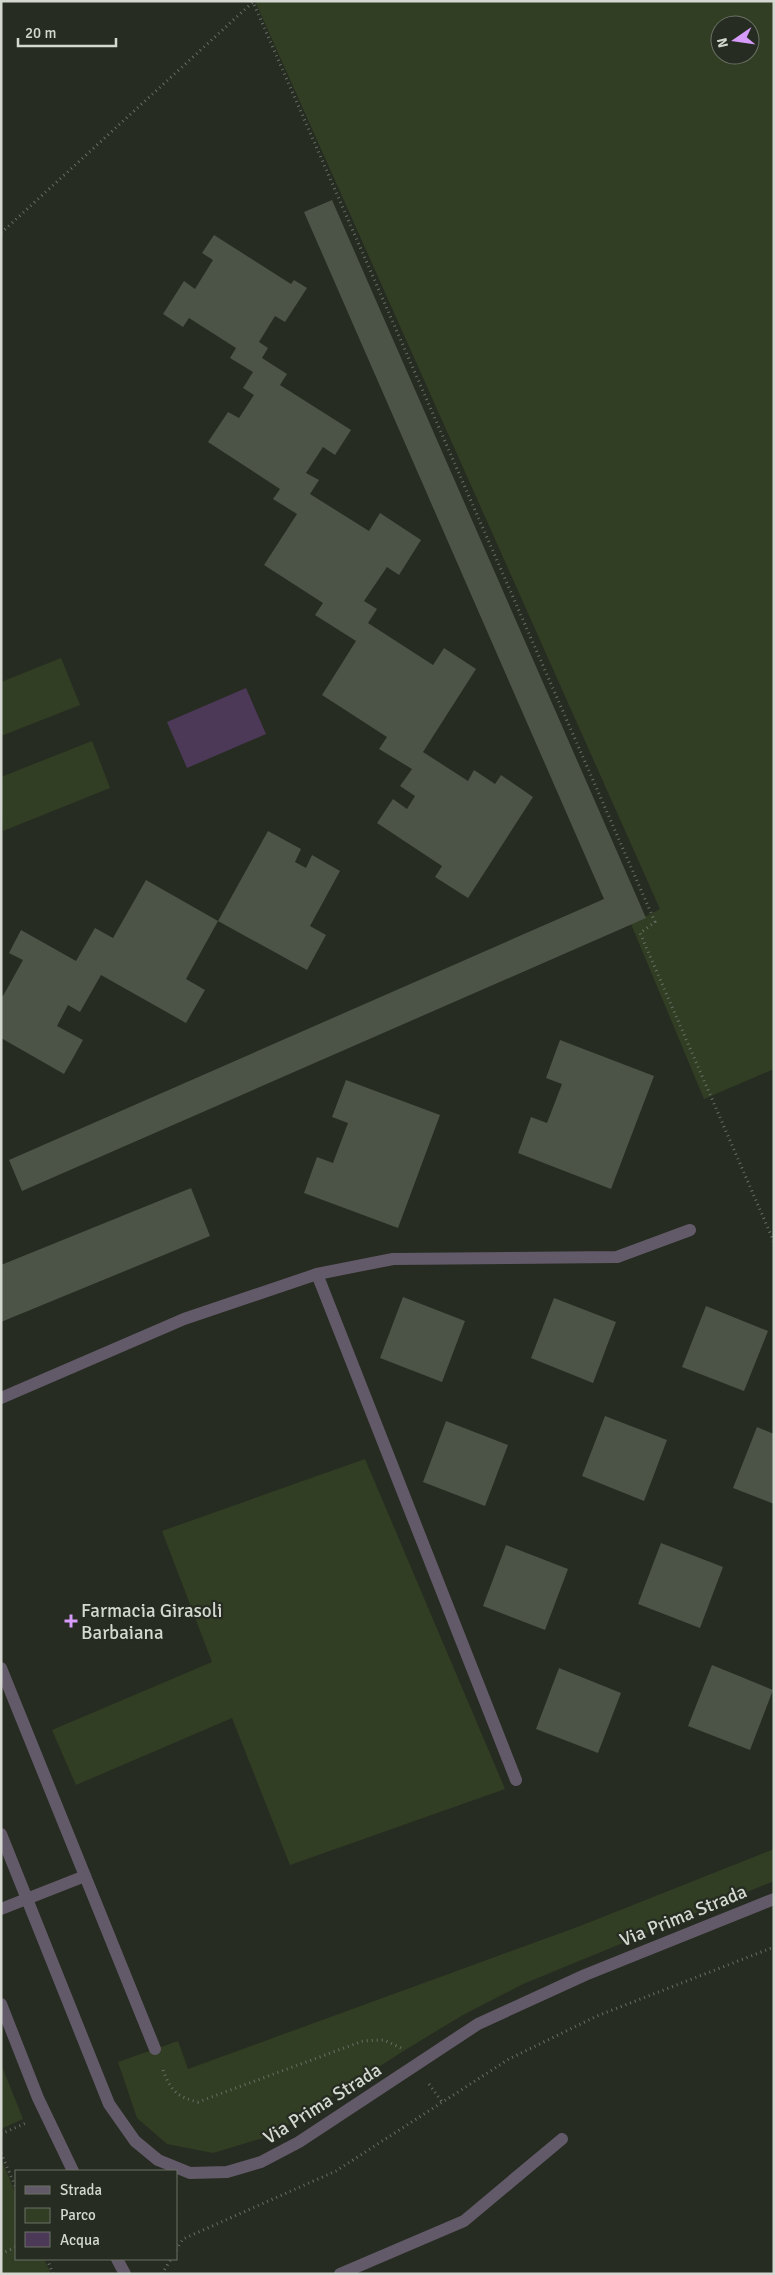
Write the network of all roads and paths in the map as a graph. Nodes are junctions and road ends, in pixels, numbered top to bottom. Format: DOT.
graph roads {
  1 [pos="1,233"];
  2 [pos="690,1230"];
  3 [pos="774,1242"];
  4 [pos="316,1274"];
  5 [pos="1,1398"];
  6 [pos="1,1669"];
  7 [pos="516,1780"];
  8 [pos="1,1834"];
  9 [pos="85,1876"];
  10 [pos="27,1899"];
  11 [pos="774,1899"];
  12 [pos="1,1909"];
  13 [pos="774,1947"];
  14 [pos="1,2004"];
  15 [pos="155,2049"];
  16 [pos="417,2065"];
  17 [pos="442,2102"];
  18 [pos="562,2139"];
  19 [pos="1,2153"];
  20 [pos="73,2170"];
  21 [pos="15,2186"];
  22 [pos="15,2247"];
  23 [pos="178,2247"];
  24 [pos="1,2254"];
  25 [pos="47,2260"];
  26 [pos="118,2260"];
  27 [pos="170,2260"];
  28 [pos="53,2274"];
  29 [pos="125,2274"];
  30 [pos="162,2274"];
  31 [pos="340,2274"];
  1 -- 3 [label="path"];
  2 -- 4 [label="street"];
  4 -- 5 [label="street"];
  4 -- 7 [label="street"];
  6 -- 9 [label="street"];
  8 -- 10 [label="street, Via Prima Strada"];
  9 -- 10 [label="street"];
  9 -- 15 [label="street"];
  10 -- 12 [label="street"];
  10 -- 16 [label="street, Via Prima Strada"];
  11 -- 16 [label="street, Via Prima Strada"];
  13 -- 17 [label="path"];
  14 -- 20 [label="street"];
  15 -- 16 [label="path"];
  16 -- 17 [label="path"];
  17 -- 23 [label="path"];
  18 -- 31 [label="street"];
  19 -- 21 [label="path"];
  22 -- 24 [label="path"];
  25 -- 28 [label="path"];
  26 -- 29 [label="street"];
  27 -- 30 [label="path"];
}
